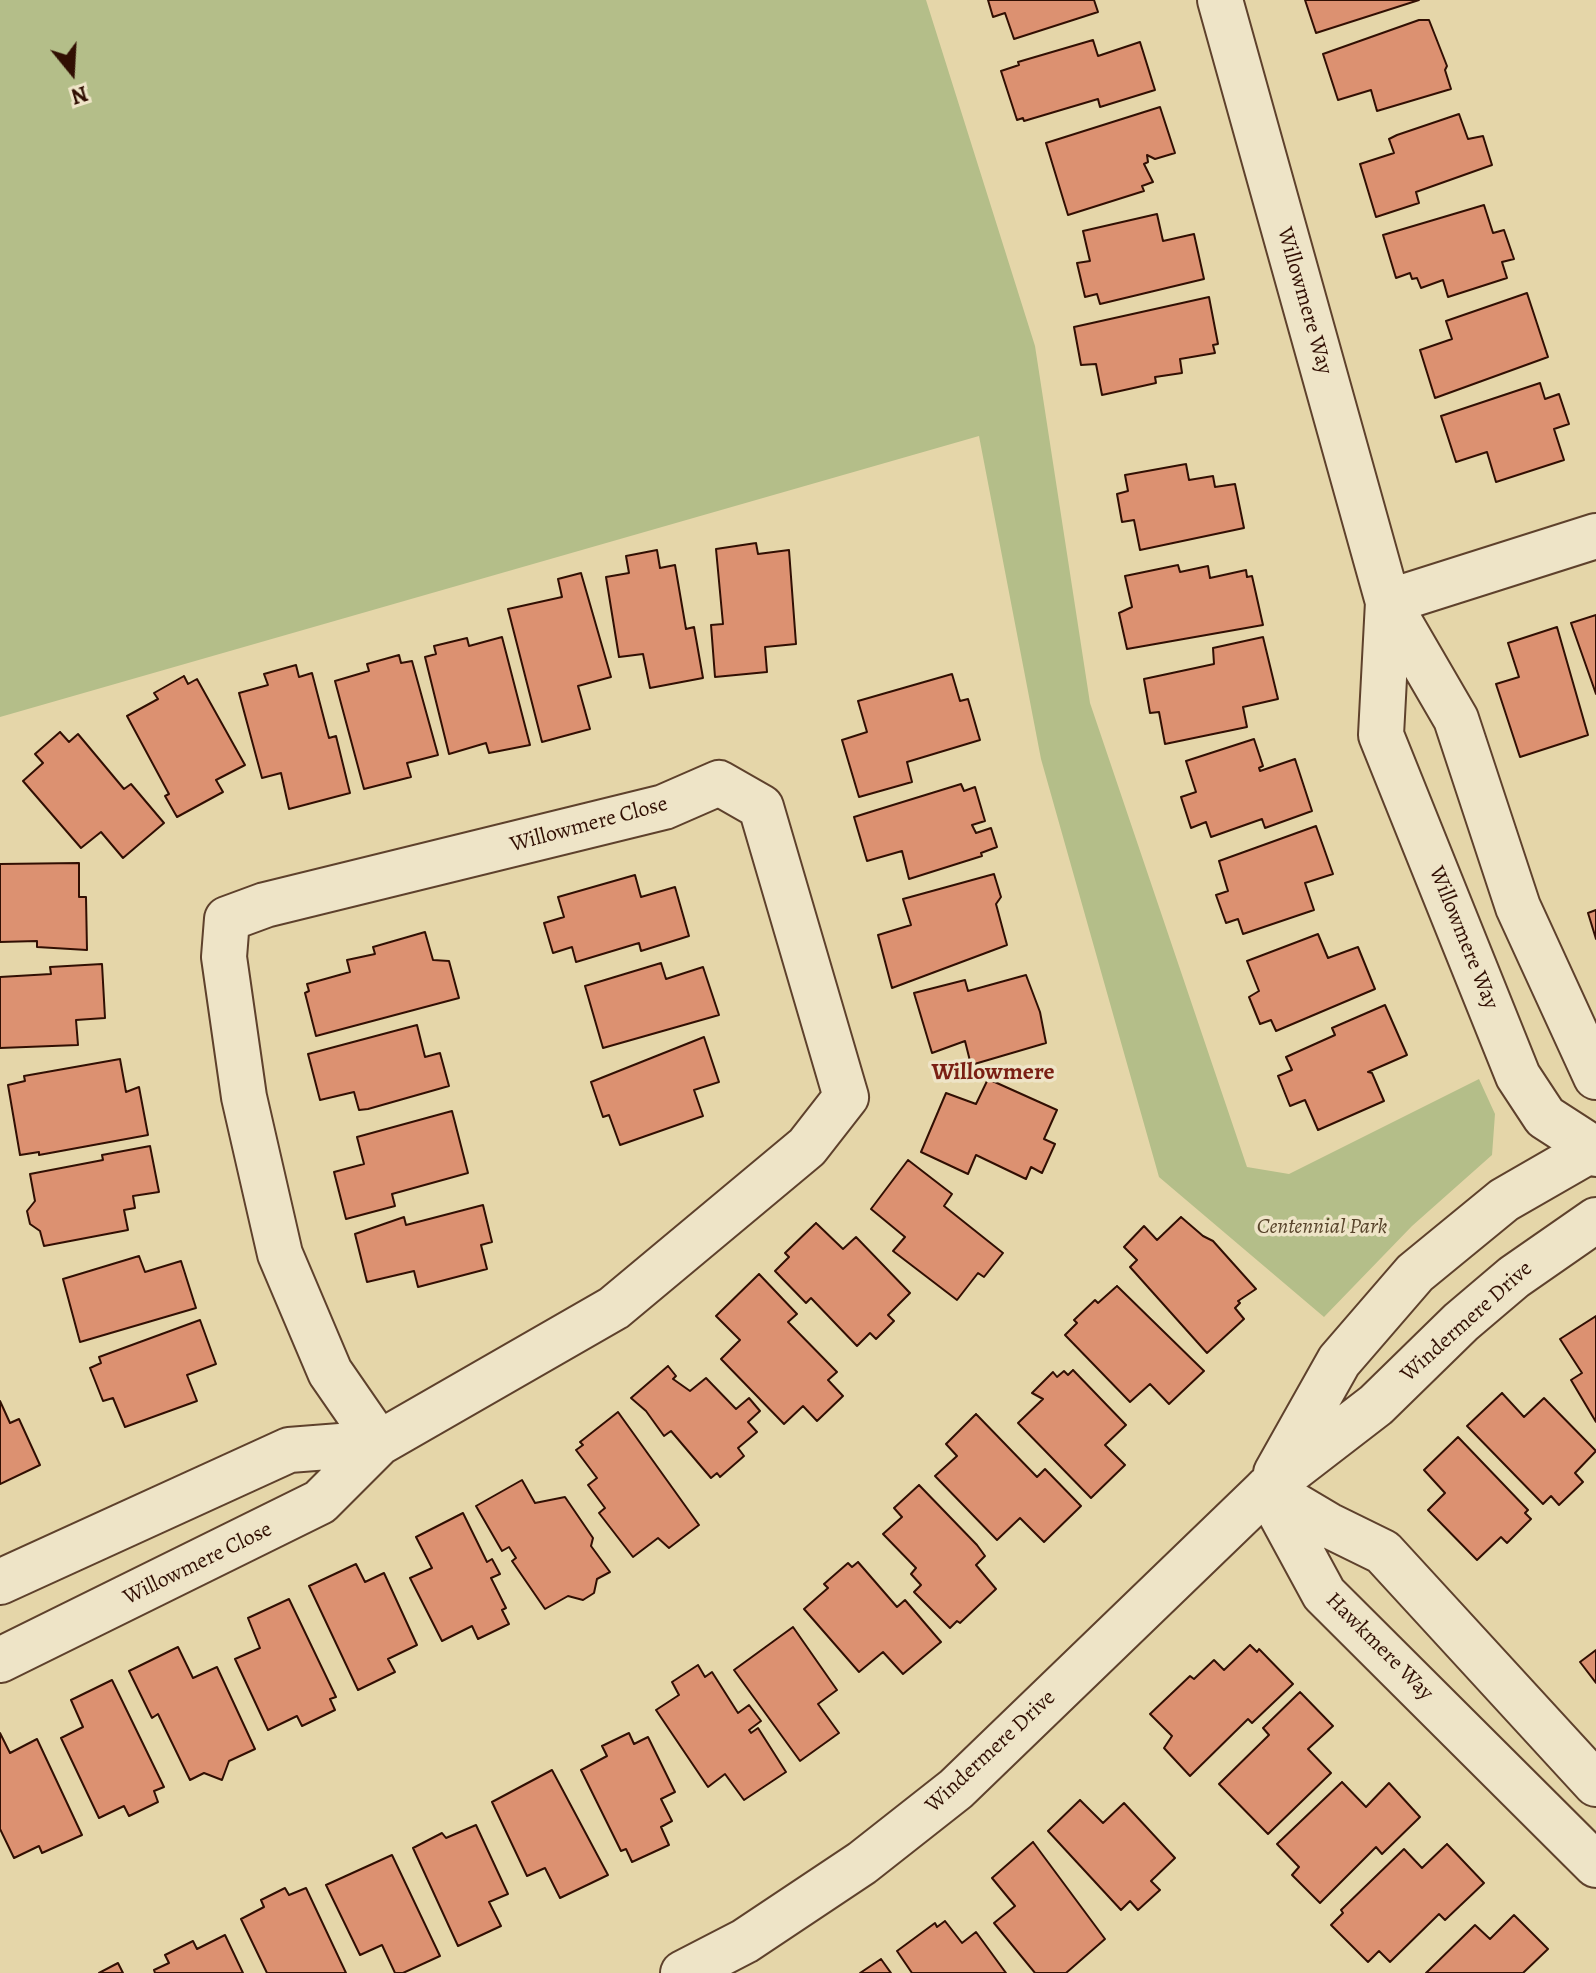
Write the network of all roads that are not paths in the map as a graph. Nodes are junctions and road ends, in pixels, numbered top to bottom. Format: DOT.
graph roads {
  1 [pos="1220,0"];
  2 [pos="1596,536"];
  3 [pos="1388,602"];
  4 [pos="1596,1077"];
  5 [pos="1595,1144"];
  6 [pos="1596,1220"];
  7 [pos="379,1443"];
  8 [pos="1267,1489"];
  9 [pos="0,1582"];
  10 [pos="0,1660"];
  11 [pos="1596,1784"];
  12 [pos="1596,1865"];
  13 [pos="683,1973"];
  1 -- 3 [label="street, Willowmere Way"];
  2 -- 3 [label="street"];
  3 -- 4 [label="street, Willowmere Way"];
  3 -- 5 [label="street, Willowmere Way"];
  5 -- 8 [label="street, Windermere Drive"];
  6 -- 8 [label="street, Windermere Drive"];
  7 -- 7 [label="street, Willowmere Close"];
  7 -- 9 [label="street, Willowmere Close"];
  7 -- 10 [label="street, Willowmere Close"];
  8 -- 11 [label="street"];
  8 -- 12 [label="street, Hawkmere Way"];
  8 -- 13 [label="street, Windermere Drive"];
}
